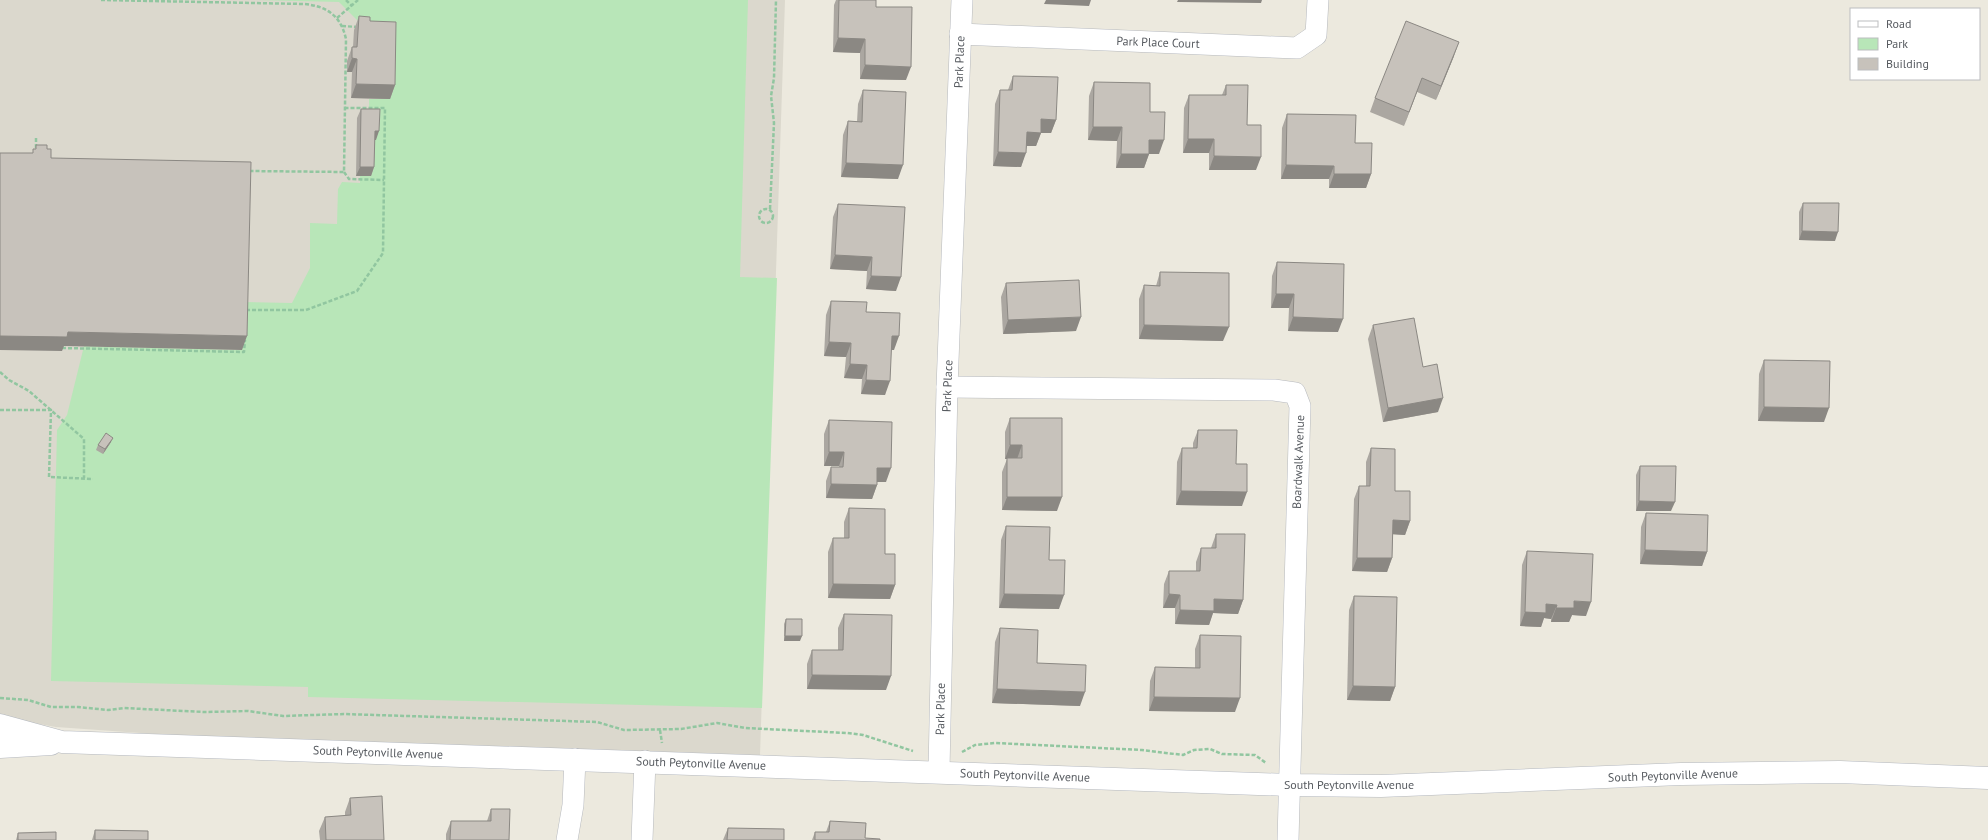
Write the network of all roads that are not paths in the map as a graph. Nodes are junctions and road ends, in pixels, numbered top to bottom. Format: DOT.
graph roads {
  1 [pos="962,0"];
  2 [pos="1318,0"];
  3 [pos="960,34"];
  4 [pos="947,387"];
  5 [pos="0,725"];
  6 [pos="62,742"];
  7 [pos="0,747"];
  8 [pos="575,759"];
  9 [pos="645,761"];
  10 [pos="939,763"];
  11 [pos="1289,776"];
  12 [pos="1988,778"];
  13 [pos="567,840"];
  14 [pos="642,840"];
  15 [pos="1288,840"];
  1 -- 3 [label="street, Park Place"];
  2 -- 3 [label="street, Park Place Court"];
  3 -- 4 [label="street, Park Place"];
  4 -- 10 [label="street, Park Place"];
  4 -- 11 [label="street, Boardwalk Avenue"];
  5 -- 6 [label="street, South Peytonville Avenue"];
  6 -- 7 [label="street, South Peytonville Avenue"];
  6 -- 8 [label="street, South Peytonville Avenue"];
  8 -- 9 [label="street, South Peytonville Avenue"];
  8 -- 13 [label="street"];
  9 -- 10 [label="street, South Peytonville Avenue"];
  9 -- 14 [label="street"];
  10 -- 11 [label="street, South Peytonville Avenue"];
  11 -- 12 [label="street, South Peytonville Avenue"];
  11 -- 15 [label="street"];
}
